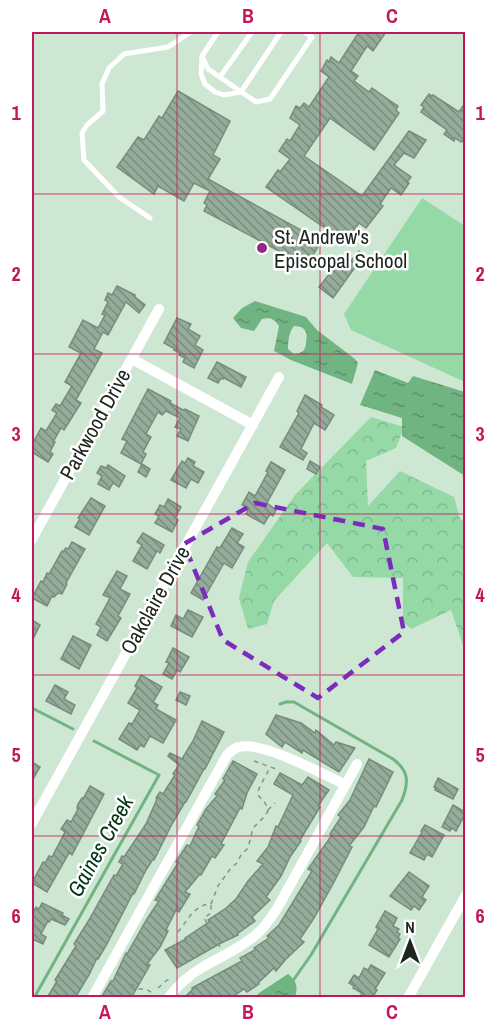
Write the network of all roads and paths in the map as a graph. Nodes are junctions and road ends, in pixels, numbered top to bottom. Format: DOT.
graph roads {
  1 [pos="191,32"];
  2 [pos="218,32"];
  3 [pos="252,32"];
  4 [pos="281,32"];
  5 [pos="304,32"];
  6 [pos="202,56"];
  7 [pos="220,77"];
  8 [pos="241,92"];
  9 [pos="150,218"];
  10 [pos="159,309"];
  11 [pos="132,359"];
  12 [pos="279,377"];
  13 [pos="253,425"];
  14 [pos="32,539"];
  15 [pos="254,761"];
  16 [pos="357,764"];
  17 [pos="270,767"];
  18 [pos="276,770"];
  19 [pos="346,785"];
  20 [pos="275,803"];
  21 [pos="267,811"];
  22 [pos="32,823"];
  23 [pos="465,895"];
  24 [pos="211,904"];
  25 [pos="178,932"];
  26 [pos="224,955"];
  27 [pos="107,969"];
  28 [pos="154,994"];
  29 [pos="92,998"];
  30 [pos="168,998"];
  31 [pos="408,998"];
  1 -- 9 [label="lane"];
  2 -- 6 [label="lane"];
  3 -- 7 [label="lane"];
  4 -- 8 [label="lane"];
  5 -- 8 [label="lane"];
  6 -- 7 [label="lane"];
  6 -- 8 [label="lane"];
  7 -- 8 [label="lane"];
  10 -- 11 [label="street, Parkwood Drive"];
  11 -- 13 [label="street"];
  11 -- 14 [label="street, Parkwood Drive"];
  12 -- 13 [label="street, Oakclaire Drive"];
  13 -- 22 [label="street, Oakclaire Drive"];
  15 -- 17 [label="path"];
  16 -- 19 [label="street"];
  17 -- 18 [label="path"];
  17 -- 21 [label="path"];
  19 -- 26 [label="street"];
  19 -- 27 [label="street"];
  20 -- 21 [label="path"];
  21 -- 24 [label="path"];
  23 -- 31 [label="street"];
  24 -- 25 [label="path"];
  24 -- 26 [label="path"];
  26 -- 30 [label="street"];
  27 -- 28 [label="path"];
  27 -- 29 [label="street"];
}
